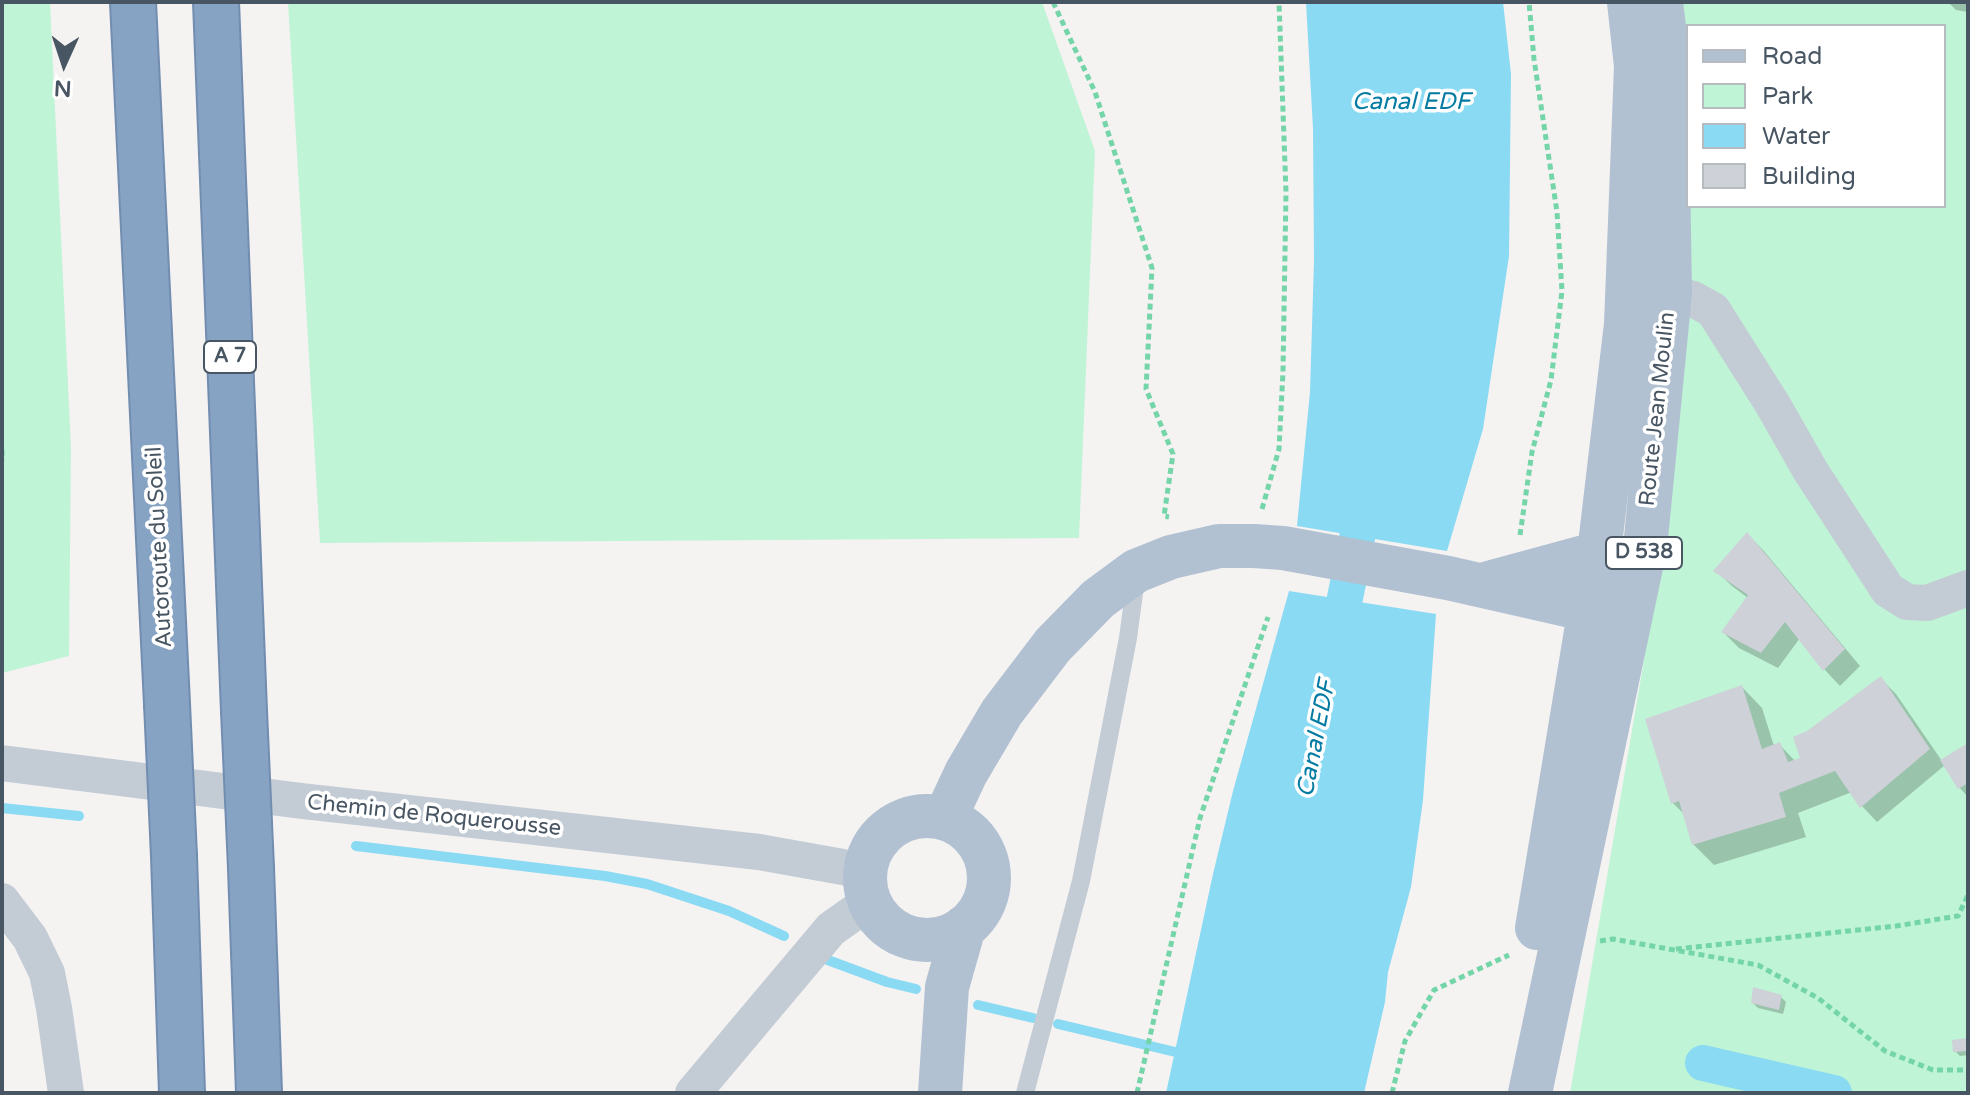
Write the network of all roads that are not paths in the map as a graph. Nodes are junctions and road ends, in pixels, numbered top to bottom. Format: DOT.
graph roads {
  1 [pos="133,2"];
  2 [pos="216,2"];
  3 [pos="1629,2"];
  4 [pos="1661,2"];
  5 [pos="1647,303"];
  6 [pos="1645,548"];
  7 [pos="1599,553"];
  8 [pos="1136,571"];
  9 [pos="1480,580"];
  10 [pos="1968,588"];
  11 [pos="1598,603"];
  12 [pos="2,763"];
  13 [pos="945,818"];
  14 [pos="1588,826"];
  15 [pos="867,886"];
  16 [pos="2,901"];
  17 [pos="964,927"];
  18 [pos="920,939"];
  19 [pos="1548,944"];
  20 [pos="947,987"];
  21 [pos="66,1093"];
  22 [pos="182,1093"];
  23 [pos="259,1093"];
  24 [pos="693,1093"];
  25 [pos="940,1093"];
  26 [pos="1025,1093"];
  27 [pos="1512,1093"];
  28 [pos="1530,1093"];
  1 -- 22 [label="highway, Autoroute du Soleil, bridge"];
  2 -- 23 [label="highway, A 7, bridge"];
  3 -- 5 [label="main road, Route Jean Moulin / D 538"];
  4 -- 5 [label="main road, Route Jean Moulin / D 538"];
  5 -- 6 [label="main road, Route Jean Moulin / D 538"];
  5 -- 7 [label="main road, Route Jean Moulin / D 538"];
  5 -- 10 [label="street"];
  6 -- 11 [label="main road"];
  6 -- 14 [label="main road, Route Jean Moulin / D 538"];
  7 -- 9 [label="main road"];
  7 -- 11 [label="main road, D 538"];
  8 -- 9 [label="main road"];
  8 -- 13 [label="main road"];
  8 -- 26 [label="lane"];
  9 -- 11 [label="main road"];
  11 -- 14 [label="main road, D 538"];
  11 -- 19 [label="main road, D 538"];
  12 -- 15 [label="street, Chemin de Roquerousse"];
  13 -- 15 [label="main road"];
  13 -- 17 [label="main road"];
  14 -- 19 [label="main road, Route Jean Moulin / D 538"];
  15 -- 18 [label="main road"];
  15 -- 24 [label="street"];
  16 -- 21 [label="street"];
  17 -- 18 [label="main road"];
  17 -- 20 [label="main road"];
  18 -- 20 [label="main road"];
  19 -- 27 [label="main road, D 538"];
  19 -- 28 [label="main road, Route Jean Moulin / D 538"];
  20 -- 25 [label="main road"];
}
